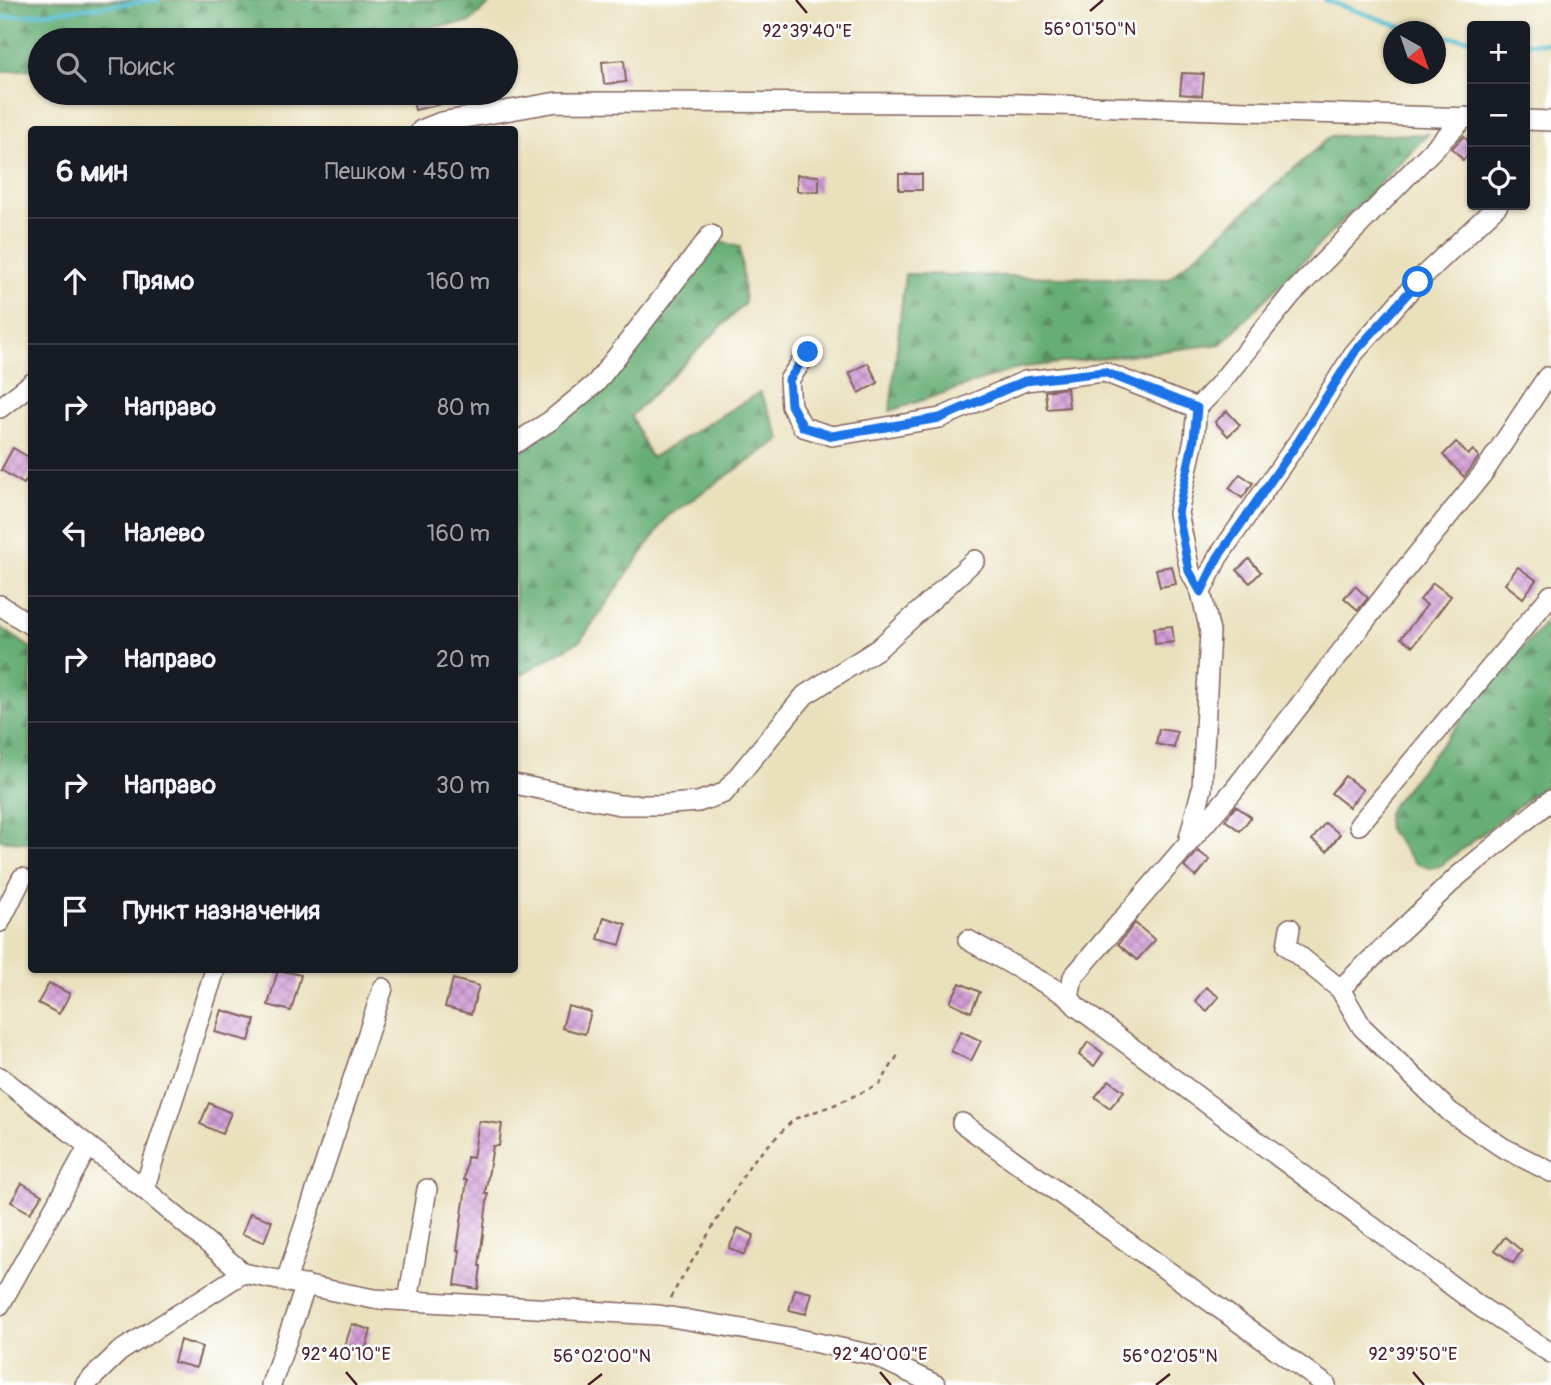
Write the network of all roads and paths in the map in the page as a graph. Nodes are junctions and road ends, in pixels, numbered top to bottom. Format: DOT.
graph roads {
  1 [pos="1467,118"];
  2 [pos="1467,120"];
  3 [pos="1530,120"];
  4 [pos="1551,121"];
  5 [pos="431,126"];
  6 [pos="1493,210"];
  7 [pos="711,235"];
  8 [pos="808,352"];
  9 [pos="1551,379"];
  10 [pos="28,386"];
  11 [pos="0,408"];
  12 [pos="1197,408"];
  13 [pos="518,441"];
  14 [pos="975,560"];
  15 [pos="1201,592"];
  16 [pos="1551,596"];
  17 [pos="0,606"];
  18 [pos="28,624"];
  19 [pos="518,785"];
  20 [pos="1551,800"];
  21 [pos="1359,825"];
  22 [pos="1188,842"];
  23 [pos="22,878"];
  24 [pos="0,922"];
  25 [pos="1290,928"];
  26 [pos="968,940"];
  27 [pos="214,973"];
  28 [pos="383,988"];
  29 [pos="1340,989"];
  30 [pos="1069,997"];
  31 [pos="898,1055"];
  32 [pos="0,1077"];
  33 [pos="962,1123"];
  34 [pos="88,1147"];
  35 [pos="1551,1172"];
  36 [pos="144,1189"];
  37 [pos="427,1189"];
  38 [pos="243,1273"];
  39 [pos="286,1282"];
  40 [pos="306,1285"];
  41 [pos="408,1301"];
  42 [pos="0,1305"];
  43 [pos="659,1315"];
  44 [pos="1551,1353"];
  45 [pos="85,1385"];
  46 [pos="271,1385"];
  47 [pos="936,1385"];
  48 [pos="1326,1385"];
  1 -- 5 [label="street"];
  2 -- 12 [label="street"];
  3 -- 4 [label="street"];
  6 -- 15 [label="street"];
  7 -- 13 [label="street"];
  8 -- 12 [label="street"];
  9 -- 22 [label="street"];
  10 -- 11 [label="street"];
  12 -- 15 [label="street"];
  14 -- 19 [label="street"];
  15 -- 22 [label="street"];
  16 -- 21 [label="street"];
  17 -- 18 [label="street"];
  20 -- 29 [label="street"];
  22 -- 30 [label="street"];
  23 -- 24 [label="street"];
  25 -- 29 [label="street"];
  26 -- 30 [label="street"];
  27 -- 36 [label="street"];
  28 -- 39 [label="street"];
  29 -- 35 [label="street"];
  30 -- 44 [label="street"];
  31 -- 43 [label="path"];
  32 -- 34 [label="street"];
  33 -- 48 [label="street"];
  34 -- 36 [label="street"];
  34 -- 42 [label="street"];
  36 -- 38 [label="street"];
  37 -- 41 [label="street"];
  38 -- 39 [label="street"];
  38 -- 45 [label="street"];
  39 -- 40 [label="street"];
  40 -- 41 [label="street"];
  40 -- 46 [label="street"];
  41 -- 43 [label="street"];
  43 -- 47 [label="street"];
}
